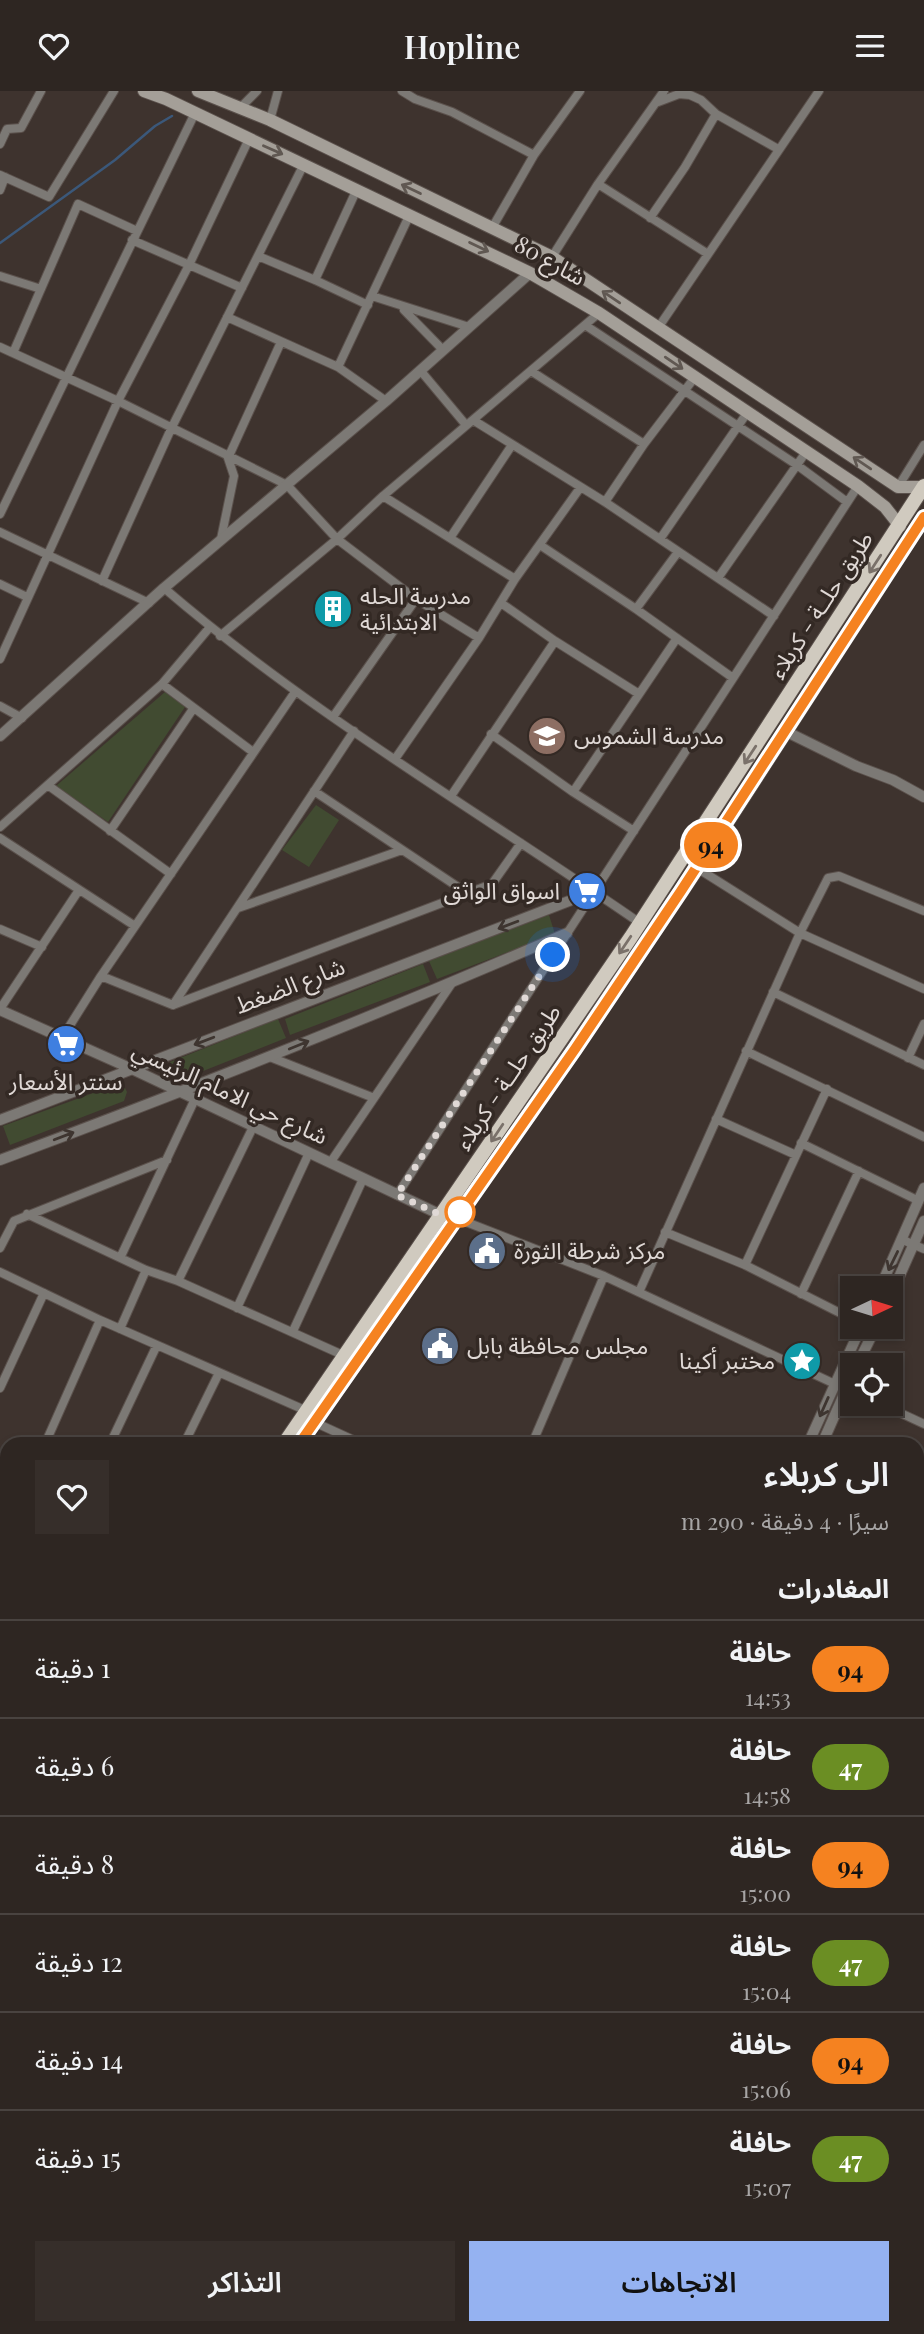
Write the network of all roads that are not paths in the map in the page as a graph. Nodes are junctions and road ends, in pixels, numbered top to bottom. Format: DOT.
graph roads {
  1 [pos="41,91"];
  2 [pos="114,91"];
  3 [pos="144,91"];
  4 [pos="198,91"];
  5 [pos="257,91"];
  6 [pos="278,91"];
  7 [pos="402,91"];
  8 [pos="580,91"];
  9 [pos="664,91"];
  10 [pos="804,91"];
  11 [pos="817,95"];
  12 [pos="658,102"];
  13 [pos="240,108"];
  14 [pos="194,113"];
  15 [pos="716,114"];
  16 [pos="270,120"];
  17 [pos="249,139"];
  18 [pos="0,144"];
  19 [pos="778,149"];
  20 [pos="534,155"];
  21 [pos="304,164"];
  22 [pos="3,176"];
  23 [pos="598,184"];
  24 [pos="357,189"];
  25 [pos="0,190"];
  26 [pos="410,213"];
  27 [pos="650,218"];
  28 [pos="492,229"];
  29 [pos="136,231"];
  30 [pos="132,240"];
  31 [pos="708,254"];
  32 [pos="258,256"];
  33 [pos="552,257"];
  34 [pos="189,265"];
  35 [pos="530,272"];
  36 [pos="0,276"];
  37 [pos="315,280"];
  38 [pos="242,288"];
  39 [pos="41,289"];
  40 [pos="370,301"];
  41 [pos="402,307"];
  42 [pos="599,313"];
  43 [pos="227,317"];
  44 [pos="585,325"];
  45 [pos="469,327"];
  46 [pos="658,328"];
  47 [pos="281,342"];
  48 [pos="1,349"];
  49 [pos="443,350"];
  50 [pos="13,353"];
  51 [pos="338,367"];
  52 [pos="420,370"];
  53 [pos="531,371"];
  54 [pos="67,377"];
  55 [pos="695,377"];
  56 [pos="684,391"];
  57 [pos="118,401"];
  58 [pos="386,401"];
  59 [pos="747,413"];
  60 [pos="470,422"];
  61 [pos="738,426"];
  62 [pos="171,429"];
  63 [pos="645,444"];
  64 [pos="512,445"];
  65 [pos="924,445"];
  66 [pos="806,452"];
  67 [pos="228,458"];
  68 [pos="797,465"];
  69 [pos="287,485"];
  70 [pos="858,486"];
  71 [pos="898,487"];
  72 [pos="923,487"];
  73 [pos="580,488"];
  74 [pos="383,496"];
  75 [pos="605,502"];
  76 [pos="847,502"];
  77 [pos="883,505"];
  78 [pos="0,514"];
  79 [pos="924,517"];
  80 [pos="900,526"];
  81 [pos="0,532"];
  82 [pos="450,538"];
  83 [pos="221,539"];
  84 [pos="337,539"];
  85 [pos="660,539"];
  86 [pos="540,545"];
  87 [pos="678,552"];
  88 [pos="46,554"];
  89 [pos="515,579"];
  90 [pos="718,579"];
  91 [pos="102,581"];
  92 [pos="0,584"];
  93 [pos="164,588"];
  94 [pos="27,597"];
  95 [pos="416,600"];
  96 [pos="149,603"];
  97 [pos="501,603"];
  98 [pos="636,608"];
  99 [pos="774,616"];
  100 [pos="210,627"];
  101 [pos="220,636"];
  102 [pos="479,638"];
  103 [pos="677,638"];
  104 [pos="555,641"];
  105 [pos="0,659"];
  106 [pos="733,678"];
  107 [pos="162,684"];
  108 [pos="295,692"];
  109 [pos="639,694"];
  110 [pos="0,706"];
  111 [pos="193,709"];
  112 [pos="333,717"];
  113 [pos="22,718"];
  114 [pos="354,731"];
  115 [pos="785,731"];
  116 [pos="491,734"];
  117 [pos="0,736"];
  118 [pos="253,752"];
  119 [pos="395,759"];
  120 [pos="49,786"];
  121 [pos="314,791"];
  122 [pos="573,792"];
  123 [pos="451,796"];
  124 [pos="924,797"];
  125 [pos="0,827"];
  126 [pos="110,831"];
  127 [pos="634,831"];
  128 [pos="0,838"];
  129 [pos="521,843"];
  130 [pos="402,850"];
  131 [pos="697,868"];
  132 [pos="171,874"];
  133 [pos="79,890"];
  134 [pos="594,891"];
  135 [pos="467,893"];
  136 [pos="238,908"];
  137 [pos="924,911"];
  138 [pos="640,923"];
  139 [pos="135,926"];
  140 [pos="0,929"];
  141 [pos="567,933"];
  142 [pos="800,933"];
  143 [pos="42,947"];
  144 [pos="101,976"];
  145 [pos="452,983"];
  146 [pos="924,989"];
  147 [pos="773,992"];
  148 [pos="173,1005"];
  149 [pos="0,1010"];
  150 [pos="576,1017"];
  151 [pos="924,1024"];
  152 [pos="588,1028"];
  153 [pos="62,1038"];
  154 [pos="553,1051"];
  155 [pos="747,1051"];
  156 [pos="270,1056"];
  157 [pos="908,1058"];
  158 [pos="566,1061"];
  159 [pos="924,1065"];
  160 [pos="132,1069"];
  161 [pos="827,1089"];
  162 [pos="181,1092"];
  163 [pos="374,1098"];
  164 [pos="195,1099"];
  165 [pos="1,1119"];
  166 [pos="716,1119"];
  167 [pos="253,1126"];
  168 [pos="924,1137"];
  169 [pos="801,1143"];
  170 [pos="309,1153"];
  171 [pos="796,1155"];
  172 [pos="0,1160"];
  173 [pos="167,1160"];
  174 [pos="330,1163"];
  175 [pos="859,1171"];
  176 [pos="363,1179"];
  177 [pos="924,1188"];
  178 [pos="397,1195"];
  179 [pos="919,1201"];
  180 [pos="27,1214"];
  181 [pos="448,1217"];
  182 [pos="924,1221"];
  183 [pos="665,1232"];
  184 [pos="903,1240"];
  185 [pos="919,1247"];
  186 [pos="0,1248"];
  187 [pos="121,1256"];
  188 [pos="746,1265"];
  189 [pos="146,1270"];
  190 [pos="0,1272"];
  191 [pos="604,1276"];
  192 [pos="886,1276"];
  193 [pos="902,1276"];
  194 [pos="177,1281"];
  195 [pos="639,1291"];
  196 [pos="44,1293"];
  197 [pos="801,1294"];
  198 [pos="237,1308"];
  199 [pos="840,1313"];
  200 [pos="100,1320"];
  201 [pos="120,1329"];
  202 [pos="293,1331"];
  203 [pos="157,1345"];
  204 [pos="345,1356"];
  205 [pos="219,1373"];
  206 [pos="840,1386"];
  207 [pos="0,1388"];
  208 [pos="840,1394"];
  209 [pos="840,1398"];
  210 [pos="903,1414"];
  211 [pos="310,1417"];
  212 [pos="924,1424"];
  213 [pos="48,1437"];
  214 [pos="113,1437"];
  215 [pos="187,1437"];
  216 [pos="291,1437"];
  217 [pos="302,1437"];
  218 [pos="349,1437"];
  219 [pos="535,1437"];
  220 [pos="812,1437"];
  221 [pos="824,1437"];
  1 -- 18 [label="street"];
  2 -- 22 [label="street"];
  3 -- 14 [label="main road, شارع 80"];
  4 -- 13 [label="main road, شارع 80"];
  5 -- 13 [label="street"];
  6 -- 16 [label="street"];
  7 -- 20 [label="street"];
  8 -- 20 [label="street"];
  9 -- 12 [label="street"];
  10 -- 11 [label="street"];
  11 -- 19 [label="street"];
  12 -- 15 [label="street"];
  12 -- 23 [label="street"];
  13 -- 16 [label="main road, شارع 80"];
  14 -- 17 [label="main road, شارع 80"];
  14 -- 29 [label="street"];
  15 -- 19 [label="street"];
  15 -- 27 [label="street"];
  28 -- 16 [label="main road, شارع 80, one-way"];
  17 -- 21 [label="main road, شارع 80, one-way"];
  17 -- 34 [label="street"];
  19 -- 31 [label="street"];
  20 -- 28 [label="street"];
  21 -- 24 [label="main road, شارع 80"];
  21 -- 32 [label="street"];
  22 -- 25 [label="street"];
  23 -- 27 [label="street"];
  23 -- 33 [label="street"];
  24 -- 26 [label="main road, شارع 80"];
  24 -- 37 [label="street"];
  26 -- 35 [label="main road, شارع 80, one-way"];
  26 -- 40 [label="street"];
  27 -- 31 [label="street"];
  28 -- 33 [label="main road, شارع 80"];
  29 -- 30 [label="street"];
  29 -- 39 [label="street"];
  30 -- 34 [label="street"];
  30 -- 54 [label="street"];
  31 -- 46 [label="street"];
  32 -- 37 [label="street"];
  32 -- 38 [label="street"];
  46 -- 33 [label="main road, شارع 80, one-way"];
  34 -- 38 [label="street"];
  34 -- 57 [label="street"];
  35 -- 42 [label="main road, شارع 80"];
  35 -- 45 [label="street"];
  36 -- 39 [label="street"];
  37 -- 40 [label="street"];
  38 -- 43 [label="street"];
  39 -- 50 [label="street"];
  40 -- 41 [label="street"];
  40 -- 51 [label="street"];
  41 -- 45 [label="street"];
  41 -- 49 [label="street"];
  42 -- 44 [label="street"];
  42 -- 55 [label="main road, شارع 80, one-way"];
  43 -- 47 [label="street"];
  43 -- 62 [label="street"];
  44 -- 53 [label="street"];
  44 -- 56 [label="street"];
  45 -- 49 [label="street"];
  71 -- 46 [label="main road, شارع 80, one-way"];
  47 -- 51 [label="street"];
  47 -- 67 [label="street"];
  48 -- 50 [label="street"];
  49 -- 52 [label="street"];
  50 -- 54 [label="street"];
  51 -- 58 [label="street"];
  52 -- 58 [label="street"];
  52 -- 60 [label="street"];
  53 -- 60 [label="street"];
  53 -- 63 [label="street"];
  54 -- 57 [label="street"];
  54 -- 78 [label="street"];
  55 -- 56 [label="street"];
  55 -- 59 [label="main road, شارع 80"];
  56 -- 61 [label="street"];
  56 -- 63 [label="street"];
  57 -- 62 [label="street"];
  57 -- 88 [label="street"];
  58 -- 69 [label="street"];
  59 -- 61 [label="street"];
  59 -- 66 [label="main road, شارع 80"];
  60 -- 64 [label="street"];
  60 -- 74 [label="street"];
  61 -- 68 [label="street"];
  61 -- 85 [label="street"];
  62 -- 67 [label="street"];
  62 -- 91 [label="street"];
  63 -- 75 [label="street"];
  64 -- 73 [label="street"];
  64 -- 82 [label="street"];
  65 -- 71 [label="street"];
  66 -- 68 [label="street"];
  66 -- 70 [label="main road, شارع 80"];
  67 -- 69 [label="street"];
  67 -- 83 [label="street"];
  68 -- 76 [label="street"];
  68 -- 90 [label="street"];
  69 -- 83 [label="street"];
  69 -- 84 [label="street"];
  70 -- 76 [label="street"];
  70 -- 77 [label="main road, شارع 80"];
  71 -- 72 [label="main road"];
  71 -- 77 [label="main road"];
  72 -- 80 [label="highway, طريق حلــة - كربلاء"];
  73 -- 75 [label="street"];
  73 -- 86 [label="street"];
  74 -- 82 [label="street"];
  74 -- 84 [label="street"];
  75 -- 85 [label="street"];
  76 -- 99 [label="street"];
  77 -- 80 [label="main road, شارع 80"];
  79 -- 115 [label="highway, طريق حلــة - كربلاء"];
  80 -- 138 [label="highway, طريق حلــة - كربلاء, one-way"];
  81 -- 88 [label="street"];
  82 -- 89 [label="street"];
  83 -- 93 [label="street"];
  84 -- 95 [label="street"];
  84 -- 101 [label="street"];
  85 -- 87 [label="street"];
  86 -- 89 [label="street"];
  86 -- 98 [label="street"];
  87 -- 90 [label="street"];
  87 -- 98 [label="street"];
  88 -- 91 [label="street"];
  88 -- 94 [label="street"];
  89 -- 97 [label="street"];
  90 -- 99 [label="street"];
  91 -- 96 [label="street"];
  92 -- 94 [label="street"];
  93 -- 96 [label="street"];
  93 -- 100 [label="street"];
  94 -- 105 [label="street"];
  95 -- 102 [label="street"];
  95 -- 112 [label="street"];
  96 -- 113 [label="street"];
  97 -- 102 [label="street"];
  97 -- 104 [label="street"];
  98 -- 103 [label="street"];
  99 -- 106 [label="street"];
  100 -- 101 [label="street"];
  100 -- 107 [label="street"];
  101 -- 108 [label="street"];
  102 -- 119 [label="street"];
  103 -- 106 [label="street"];
  103 -- 109 [label="street"];
  104 -- 109 [label="street"];
  104 -- 116 [label="street"];
  106 -- 127 [label="street"];
  107 -- 111 [label="street"];
  107 -- 120 [label="street"];
  108 -- 112 [label="street"];
  108 -- 118 [label="street"];
  109 -- 122 [label="street"];
  110 -- 113 [label="street"];
  111 -- 118 [label="street"];
  111 -- 126 [label="street"];
  112 -- 114 [label="street"];
  113 -- 117 [label="street"];
  114 -- 119 [label="street"];
  114 -- 121 [label="street"];
  115 -- 124 [label="street"];
  115 -- 131 [label="highway, طريق حلــة - كربلاء"];
  116 -- 122 [label="street"];
  116 -- 123 [label="street"];
  118 -- 132 [label="street"];
  119 -- 123 [label="street"];
  120 -- 125 [label="street"];
  120 -- 126 [label="street"];
  121 -- 130 [label="street"];
  121 -- 136 [label="street"];
  122 -- 127 [label="street"];
  123 -- 129 [label="street"];
  126 -- 132 [label="street"];
  127 -- 134 [label="street"];
  128 -- 133 [label="street"];
  129 -- 134 [label="street"];
  129 -- 135 [label="street"];
  130 -- 135 [label="street"];
  130 -- 136 [label="street"];
  131 -- 142 [label="street"];
  131 -- 152 [label="highway, طريق حلــة - كربلاء"];
  132 -- 139 [label="street"];
  133 -- 139 [label="street"];
  133 -- 143 [label="street"];
  134 -- 138 [label="street"];
  134 -- 141 [label="street"];
  134 -- 160 [label="street, شارع الضغط, one-way"];
  135 -- 148 [label="street"];
  136 -- 148 [label="street"];
  137 -- 142 [label="street"];
  138 -- 150 [label="highway, طريق حلــة - كربلاء, one-way"];
  139 -- 144 [label="street"];
  140 -- 143 [label="street"];
  141 -- 145 [label="street"];
  141 -- 178 [label="street"];
  142 -- 146 [label="street"];
  142 -- 147 [label="street"];
  143 -- 149 [label="street"];
  144 -- 148 [label="street"];
  144 -- 153 [label="street"];
  156 -- 145 [label="street, one-way"];
  145 -- 163 [label="street"];
  147 -- 155 [label="street"];
  147 -- 157 [label="street"];
  149 -- 153 [label="street, شارع حي الامام الرئيسي"];
  150 -- 152 [label="highway"];
  150 -- 154 [label="highway, طريق حلــة - كربلاء"];
  151 -- 157 [label="street"];
  152 -- 158 [label="highway, طريق حلــة - كربلاء"];
  153 -- 160 [label="street, شارع حي الامام الرئيسي"];
  154 -- 158 [label="highway"];
  154 -- 181 [label="highway, طريق حلــة - كربلاء, one-way"];
  155 -- 161 [label="street"];
  155 -- 166 [label="street"];
  156 -- 162 [label="street"];
  156 -- 163 [label="street"];
  157 -- 159 [label="street"];
  158 -- 181 [label="highway, طريق حلــة - كربلاء"];
  160 -- 162 [label="street, شارع حي الامام الرئيسي"];
  160 -- 165 [label="street, شارع الضغط"];
  161 -- 168 [label="street"];
  161 -- 169 [label="street"];
  162 -- 164 [label="street, شارع حي الامام الرئيسي"];
  172 -- 162 [label="street, one-way"];
  163 -- 174 [label="street"];
  164 -- 167 [label="street, شارع حي الامام الرئيسي"];
  164 -- 173 [label="street"];
  166 -- 171 [label="street"];
  166 -- 183 [label="street"];
  167 -- 170 [label="street, شارع حي الامام الرئيسي"];
  167 -- 194 [label="street"];
  169 -- 171 [label="street"];
  169 -- 175 [label="street"];
  170 -- 174 [label="street, شارع حي الامام الرئيسي"];
  170 -- 198 [label="street"];
  171 -- 188 [label="street"];
  173 -- 180 [label="street"];
  173 -- 187 [label="street"];
  174 -- 176 [label="street, شارع حي الامام الرئيسي"];
  175 -- 179 [label="street"];
  175 -- 197 [label="street"];
  176 -- 178 [label="street, شارع حي الامام الرئيسي"];
  176 -- 202 [label="street"];
  177 -- 179 [label="street"];
  178 -- 181 [label="street, شارع حي الامام الرئيسي"];
  179 -- 184 [label="street"];
  180 -- 186 [label="street"];
  180 -- 187 [label="street"];
  181 -- 191 [label="street"];
  181 -- 204 [label="highway, طريق حلــة - كربلاء"];
  181 -- 211 [label="highway, طريق حلــة - كربلاء"];
  182 -- 185 [label="street"];
  183 -- 188 [label="street"];
  183 -- 195 [label="street"];
  184 -- 185 [label="street"];
  184 -- 192 [label="street, one-way"];
  185 -- 193 [label="street"];
  187 -- 189 [label="street"];
  188 -- 197 [label="street"];
  189 -- 194 [label="street"];
  189 -- 201 [label="street"];
  190 -- 196 [label="street"];
  191 -- 195 [label="street"];
  191 -- 219 [label="street"];
  194 -- 198 [label="street"];
  195 -- 206 [label="street"];
  196 -- 200 [label="street"];
  196 -- 207 [label="street"];
  197 -- 199 [label="street"];
  198 -- 202 [label="street"];
  200 -- 201 [label="street"];
  200 -- 213 [label="street"];
  201 -- 203 [label="street"];
  202 -- 204 [label="street"];
  203 -- 205 [label="street"];
  203 -- 214 [label="street"];
  204 -- 211 [label="highway, طريق حلــة - كربلاء"];
  205 -- 211 [label="street"];
  205 -- 215 [label="street"];
  208 -- 220 [label="street, one-way"];
  209 -- 221 [label="street"];
  210 -- 212 [label="street"];
  211 -- 216 [label="highway, طريق حلــة - كربلاء"];
  211 -- 217 [label="highway, طريق حلــة - كربلاء"];
  211 -- 218 [label="street"];
}
